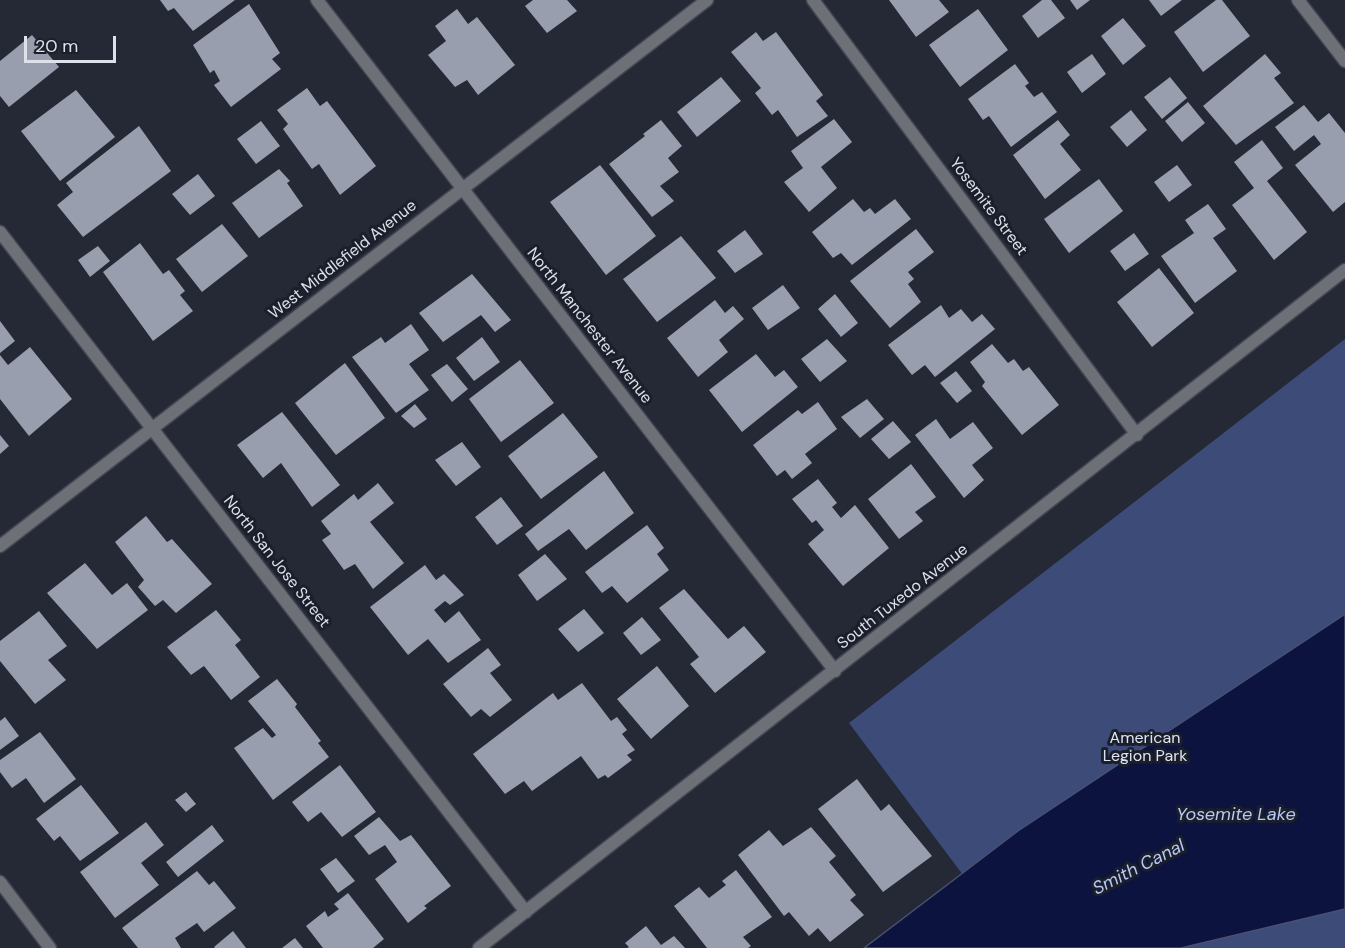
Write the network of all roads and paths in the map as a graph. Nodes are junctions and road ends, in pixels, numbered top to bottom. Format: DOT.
graph roads {
  1 [pos="317,0"];
  2 [pos="707,0"];
  3 [pos="813,0"];
  4 [pos="1298,0"];
  5 [pos="1345,61"];
  6 [pos="463,189"];
  7 [pos="0,232"];
  8 [pos="1345,270"];
  9 [pos="152,428"];
  10 [pos="1137,435"];
  11 [pos="0,546"];
  12 [pos="835,671"];
  13 [pos="0,882"];
  14 [pos="526,912"];
  15 [pos="50,948"];
  16 [pos="479,948"];
  1 -- 6 [label="street, North Manchester Avenue"];
  2 -- 6 [label="street, West Middlefield Avenue"];
  3 -- 10 [label="street, Yosemite Street"];
  4 -- 5 [label="street"];
  6 -- 9 [label="street, West Middlefield Avenue"];
  6 -- 12 [label="street, North Manchester Avenue"];
  7 -- 9 [label="street, North San Jose Street"];
  8 -- 10 [label="street, South Tuxedo Avenue"];
  9 -- 11 [label="street, West Middlefield Avenue"];
  9 -- 14 [label="street, North San Jose Street"];
  10 -- 12 [label="street, South Tuxedo Avenue"];
  12 -- 14 [label="street, South Tuxedo Avenue"];
  13 -- 15 [label="street"];
  14 -- 16 [label="street, South Tuxedo Avenue"];
}
